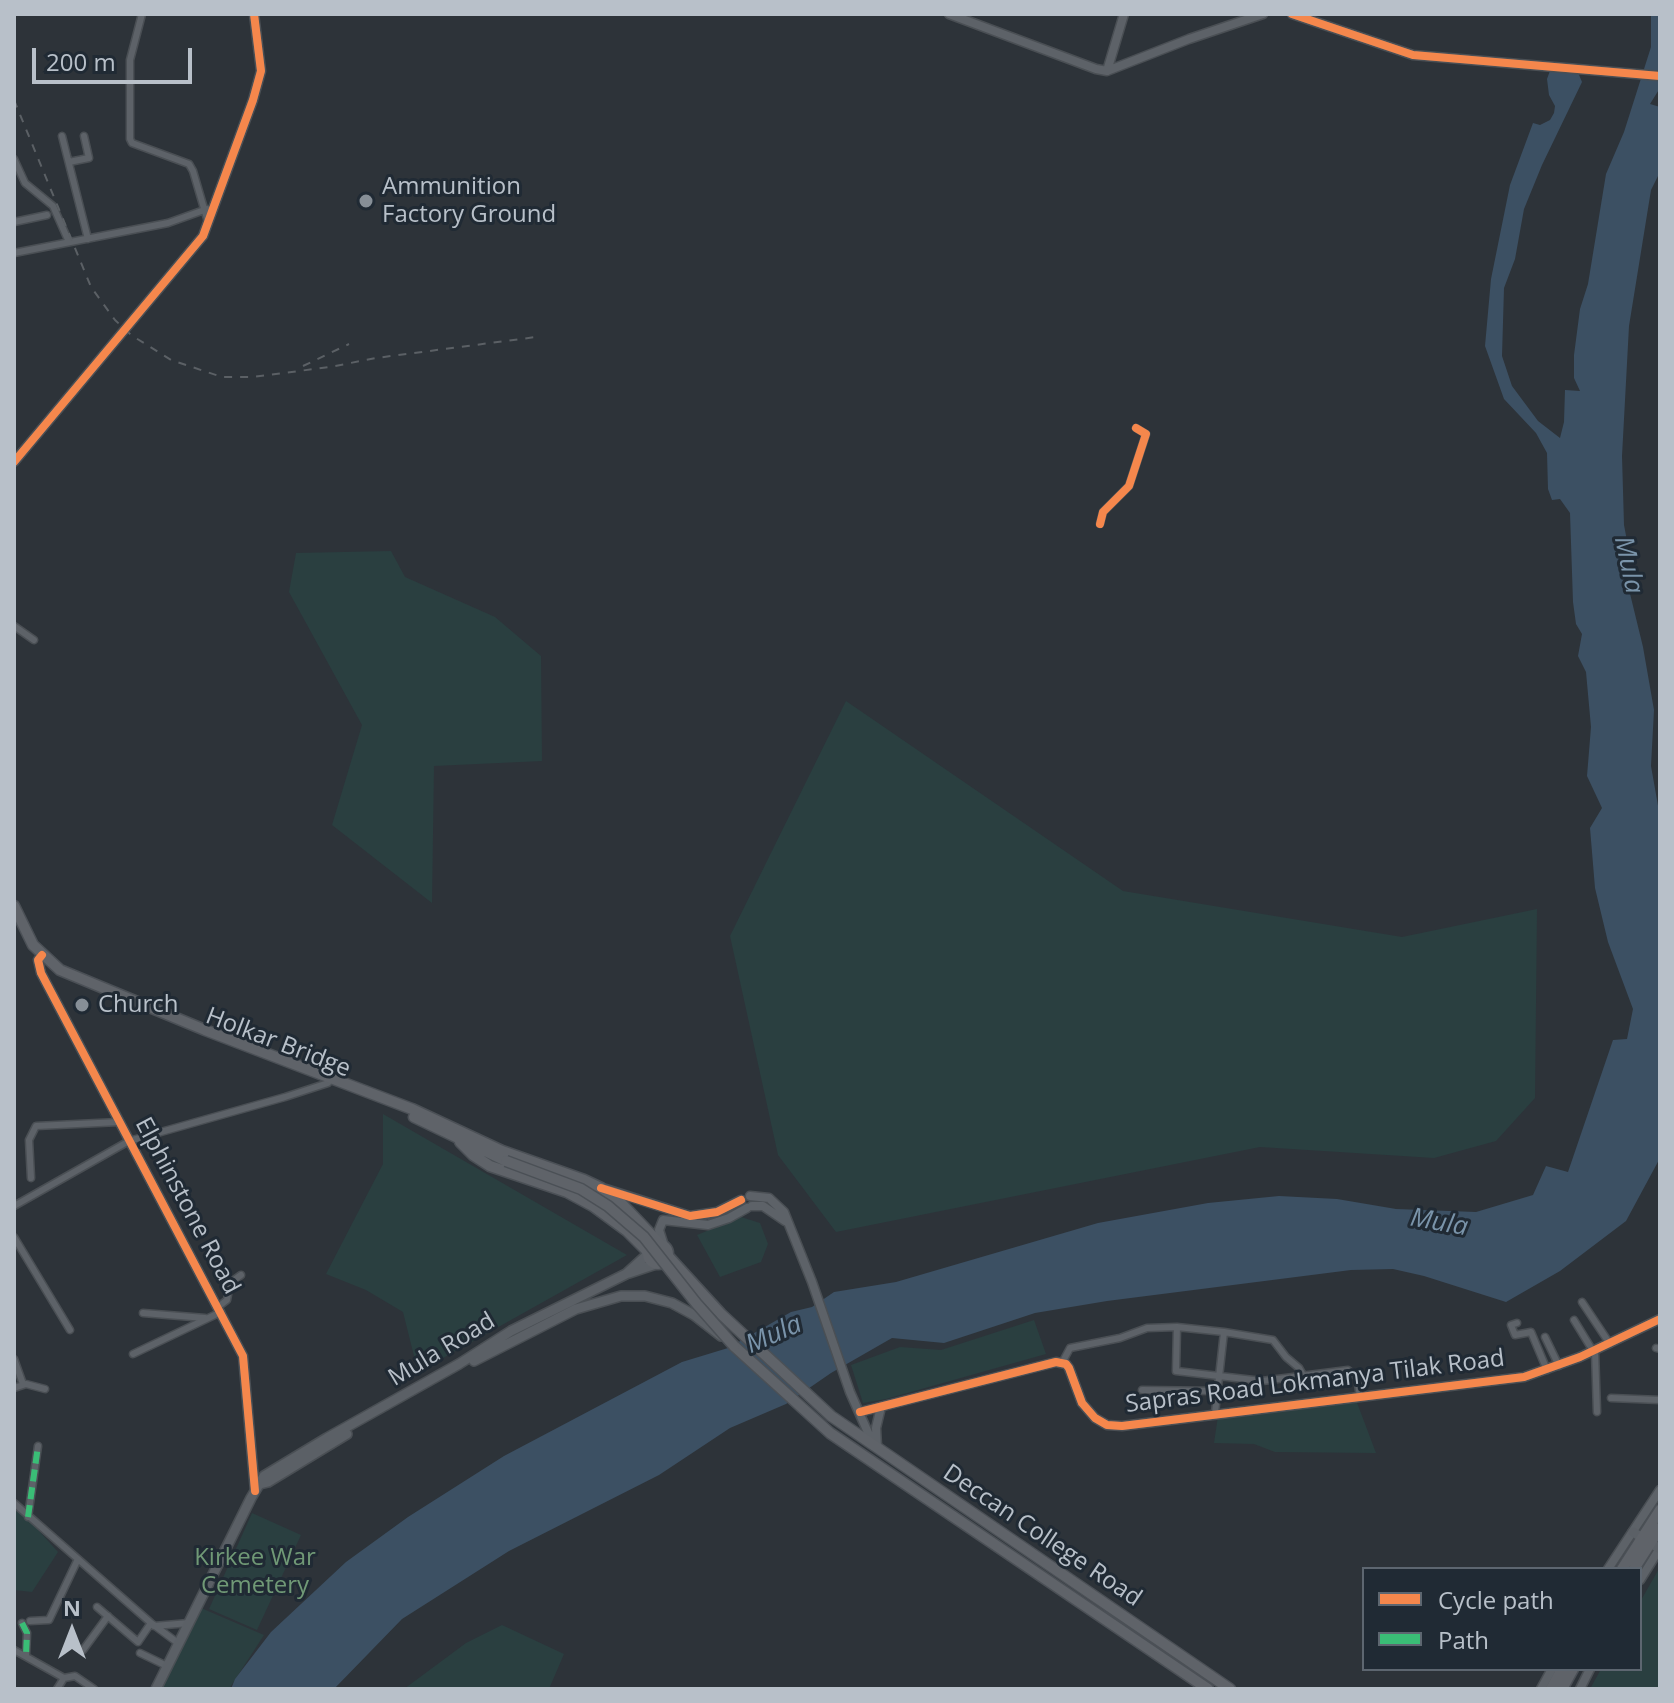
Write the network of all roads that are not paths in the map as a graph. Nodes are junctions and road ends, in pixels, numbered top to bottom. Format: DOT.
graph roads {
  1 [pos="142,14"];
  2 [pos="254,14"];
  3 [pos="949,14"];
  4 [pos="1124,14"];
  5 [pos="1263,14"];
  6 [pos="1292,14"];
  7 [pos="1107,71"];
  8 [pos="1660,76"];
  9 [pos="62,136"];
  10 [pos="84,136"];
  11 [pos="14,159"];
  12 [pos="69,162"];
  13 [pos="214,207"];
  14 [pos="203,210"];
  15 [pos="47,215"];
  16 [pos="14,222"];
  17 [pos="208,222"];
  18 [pos="88,239"];
  19 [pos="69,242"];
  20 [pos="14,253"];
  21 [pos="1136,428"];
  22 [pos="15,459"];
  23 [pos="1100,524"];
  24 [pos="14,626"];
  25 [pos="34,640"];
  26 [pos="14,906"];
  27 [pos="14,920"];
  28 [pos="40,958"];
  29 [pos="330,1081"];
  30 [pos="119,1122"];
  31 [pos="452,1134"];
  32 [pos="129,1141"];
  33 [pos="31,1178"];
  34 [pos="601,1188"];
  35 [pos="747,1203"];
  36 [pos="14,1206"];
  37 [pos="14,1237"];
  38 [pos="664,1249"];
  39 [pos="648,1253"];
  40 [pos="656,1264"];
  41 [pos="626,1274"];
  42 [pos="241,1275"];
  43 [pos="1582,1302"];
  44 [pos="220,1310"];
  45 [pos="143,1313"];
  46 [pos="208,1318"];
  47 [pos="1516,1319"];
  48 [pos="1660,1319"];
  49 [pos="1574,1320"];
  50 [pos="1177,1327"];
  51 [pos="70,1330"];
  52 [pos="1224,1332"];
  53 [pos="1545,1337"];
  54 [pos="503,1343"];
  55 [pos="1610,1344"];
  56 [pos="734,1346"];
  57 [pos="1594,1351"];
  58 [pos="133,1354"];
  59 [pos="14,1359"];
  60 [pos="1062,1363"];
  61 [pos="1559,1366"];
  62 [pos="1548,1371"];
  63 [pos="1303,1375"];
  64 [pos="1218,1377"];
  65 [pos="23,1384"];
  66 [pos="14,1388"];
  67 [pos="45,1389"];
  68 [pos="1142,1390"];
  69 [pos="1217,1391"];
  70 [pos="1360,1397"];
  71 [pos="1611,1398"];
  72 [pos="1660,1400"];
  73 [pos="881,1407"];
  74 [pos="860,1412"];
  75 [pos="1597,1412"];
  76 [pos="1215,1413"];
  77 [pos="872,1428"];
  78 [pos="38,1446"];
  79 [pos="876,1447"];
  80 [pos="258,1487"];
  81 [pos="1660,1490"];
  82 [pos="14,1503"];
  83 [pos="1660,1510"];
  84 [pos="28,1517"];
  85 [pos="1651,1537"];
  86 [pos="78,1559"];
  87 [pos="1611,1567"];
  88 [pos="1624,1567"];
  89 [pos="1635,1567"];
  90 [pos="1642,1572"];
  91 [pos="97,1607"];
  92 [pos="108,1616"];
  93 [pos="189,1623"];
  94 [pos="152,1625"];
  95 [pos="178,1643"];
  96 [pos="14,1650"];
  97 [pos="83,1650"];
  98 [pos="140,1653"];
  99 [pos="26,1655"];
  100 [pos="167,1666"];
  101 [pos="1551,1671"];
  102 [pos="1561,1671"];
  103 [pos="1572,1671"];
  104 [pos="1589,1671"];
  105 [pos="64,1678"];
  106 [pos="54,1687"];
  107 [pos="94,1689"];
  108 [pos="156,1689"];
  109 [pos="1208,1689"];
  110 [pos="1230,1689"];
  111 [pos="1541,1689"];
  112 [pos="1551,1689"];
  113 [pos="1562,1689"];
  114 [pos="1580,1689"];
  1 -- 14 [label="street"];
  2 -- 13 [label="street"];
  3 -- 7 [label="street"];
  4 -- 7 [label="street"];
  5 -- 7 [label="street"];
  6 -- 8 [label="street"];
  9 -- 12 [label="street"];
  10 -- 12 [label="street"];
  11 -- 19 [label="street"];
  12 -- 18 [label="street"];
  13 -- 14 [label="street"];
  13 -- 17 [label="street"];
  14 -- 17 [label="street"];
  14 -- 18 [label="street"];
  15 -- 16 [label="street"];
  17 -- 22 [label="street"];
  18 -- 19 [label="street"];
  19 -- 20 [label="street"];
  21 -- 23 [label="street"];
  24 -- 25 [label="street"];
  26 -- 28 [label="main road, Elphinstone Road"];
  27 -- 28 [label="main road"];
  28 -- 29 [label="main road, Elphinstone Road"];
  28 -- 30 [label="street, Elphinstone Road"];
  29 -- 31 [label="main road, Holkar Bridge"];
  29 -- 32 [label="street"];
  29 -- 34 [label="main road"];
  30 -- 32 [label="street, Elphinstone Road"];
  30 -- 33 [label="street"];
  31 -- 39 [label="main road"];
  31 -- 56 [label="main road, Holkar Bridge, bridge"];
  32 -- 36 [label="street"];
  32 -- 44 [label="street, Elphinstone Road"];
  34 -- 35 [label="street"];
  34 -- 38 [label="main road"];
  35 -- 38 [label="street"];
  35 -- 74 [label="street"];
  37 -- 51 [label="street"];
  38 -- 39 [label="main road"];
  38 -- 40 [label="main road"];
  38 -- 79 [label="main road, Deccan College Road"];
  39 -- 40 [label="main road"];
  39 -- 41 [label="main road, Mula Road"];
  40 -- 41 [label="main road"];
  41 -- 54 [label="main road, Mula Road"];
  42 -- 44 [label="street"];
  43 -- 55 [label="street"];
  44 -- 46 [label="street"];
  44 -- 80 [label="street, Elphinstone Road"];
  45 -- 46 [label="street"];
  46 -- 58 [label="street"];
  47 -- 62 [label="street"];
  48 -- 55 [label="street, Sapras Road Lokmanya Tilak Road"];
  49 -- 57 [label="street"];
  50 -- 52 [label="street"];
  50 -- 60 [label="street"];
  50 -- 64 [label="street"];
  52 -- 63 [label="street"];
  52 -- 64 [label="street"];
  53 -- 61 [label="street"];
  54 -- 56 [label="main road, bridge"];
  54 -- 80 [label="main road, Mula Road"];
  55 -- 57 [label="street, Sapras Road Lokmanya Tilak Road"];
  56 -- 109 [label="main road, Deccan College Road"];
  57 -- 61 [label="street, Sapras Road Lokmanya Tilak Road"];
  57 -- 75 [label="street"];
  59 -- 65 [label="street"];
  60 -- 73 [label="street"];
  60 -- 76 [label="street, Sapras Road Lokmanya Tilak Road"];
  61 -- 62 [label="street, Sapras Road Lokmanya Tilak Road"];
  62 -- 70 [label="street, Sapras Road Lokmanya Tilak Road"];
  63 -- 64 [label="street"];
  63 -- 70 [label="street"];
  64 -- 69 [label="street"];
  65 -- 66 [label="street"];
  65 -- 67 [label="street"];
  68 -- 69 [label="street"];
  69 -- 76 [label="street"];
  70 -- 76 [label="street, Sapras Road Lokmanya Tilak Road"];
  71 -- 72 [label="street"];
  73 -- 74 [label="street"];
  73 -- 77 [label="street"];
  74 -- 77 [label="street"];
  77 -- 79 [label="street"];
  78 -- 84 [label="street"];
  79 -- 110 [label="main road, Deccan College Road"];
  80 -- 93 [label="main road"];
  81 -- 85 [label="street"];
  82 -- 84 [label="street"];
  83 -- 85 [label="main road"];
  84 -- 86 [label="street"];
  85 -- 87 [label="street"];
  85 -- 88 [label="main road"];
  85 -- 89 [label="main road"];
  85 -- 90 [label="street"];
  86 -- 94 [label="street"];
  86 -- 99 [label="street"];
  91 -- 92 [label="street"];
  92 -- 94 [label="street"];
  92 -- 97 [label="street"];
  93 -- 94 [label="street"];
  93 -- 95 [label="main road"];
  94 -- 95 [label="street"];
  95 -- 100 [label="main road"];
  96 -- 99 [label="street"];
  98 -- 100 [label="street"];
  99 -- 105 [label="street"];
  100 -- 108 [label="main road"];
  101 -- 111 [label="street"];
  102 -- 112 [label="main road"];
  103 -- 113 [label="main road"];
  104 -- 114 [label="street"];
  105 -- 106 [label="street"];
  105 -- 107 [label="street"];
}
